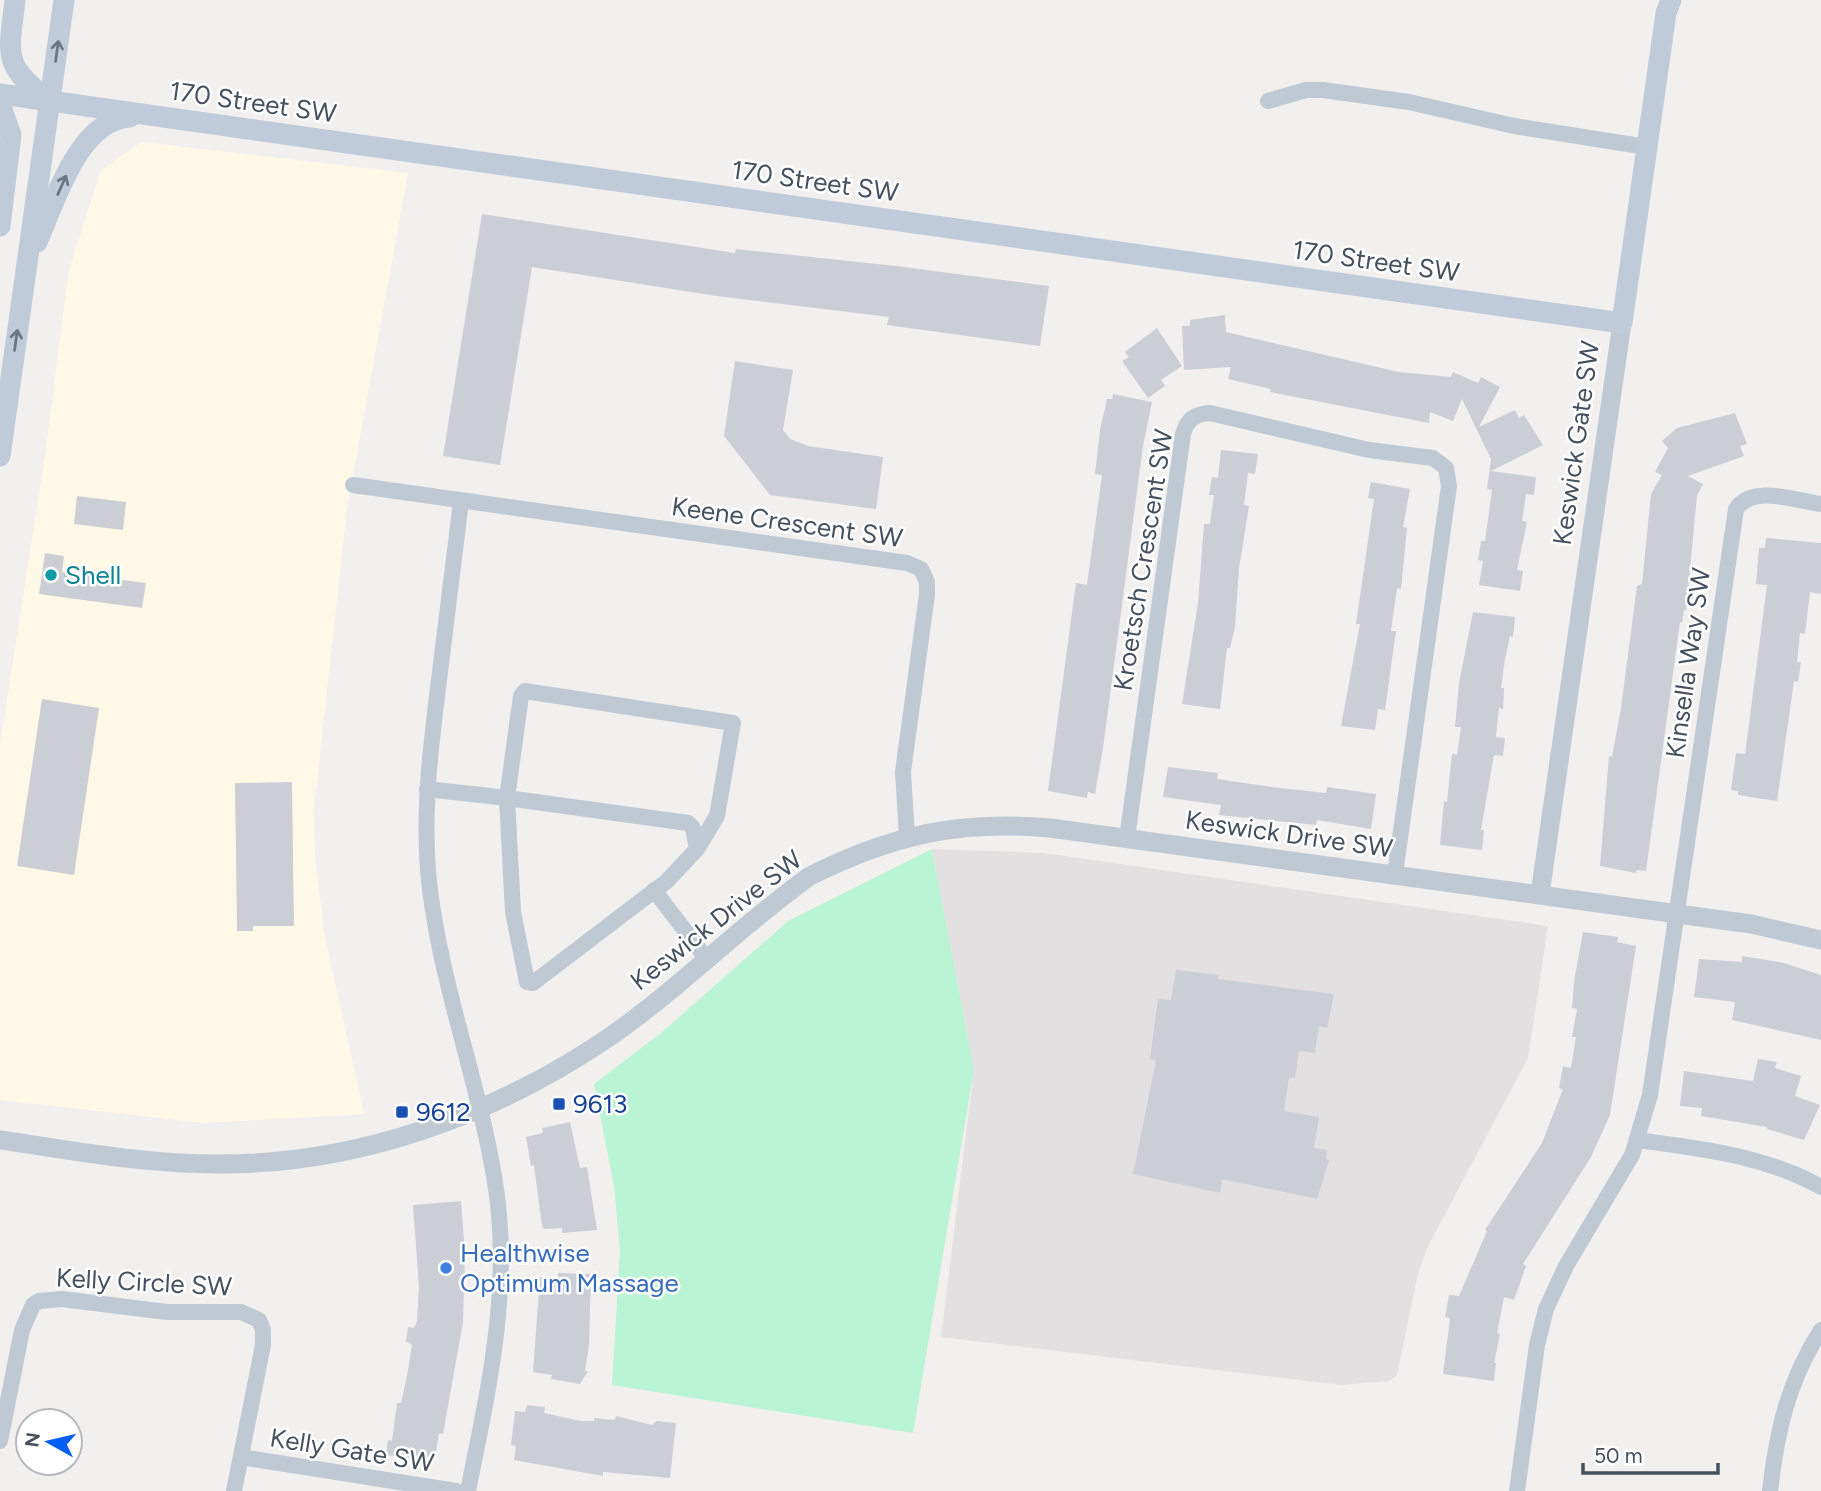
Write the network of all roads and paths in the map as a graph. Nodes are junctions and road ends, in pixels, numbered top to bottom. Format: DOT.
graph roads {
  1 [pos="15,0"];
  2 [pos="64,0"];
  3 [pos="1671,0"];
  4 [pos="0,94"];
  5 [pos="50,101"];
  6 [pos="1268,101"];
  7 [pos="0,104"];
  8 [pos="150,116"];
  9 [pos="1647,147"];
  10 [pos="0,226"];
  11 [pos="25,270"];
  12 [pos="1622,323"];
  13 [pos="0,456"];
  14 [pos="353,485"];
  15 [pos="461,501"];
  16 [pos="1821,504"];
  17 [pos="427,789"];
  18 [pos="507,798"];
  19 [pos="907,836"];
  20 [pos="1127,838"];
  21 [pos="697,849"];
  22 [pos="1395,874"];
  23 [pos="654,890"];
  24 [pos="1540,894"];
  25 [pos="1676,914"];
  26 [pos="1821,940"];
  27 [pos="706,958"];
  28 [pos="480,1110"];
  29 [pos="0,1140"];
  30 [pos="1638,1140"];
  31 [pos="1821,1187"];
  32 [pos="1821,1330"];
  33 [pos="0,1441"];
  34 [pos="241,1457"];
  35 [pos="234,1491"];
  36 [pos="456,1491"];
  37 [pos="468,1491"];
  38 [pos="1517,1491"];
  39 [pos="1770,1491"];
  1 -- 5 [label="main road"];
  5 -- 2 [label="main road, one-way"];
  3 -- 9 [label="main road, Keswick Gate SW"];
  4 -- 5 [label="main road, 170 Street SW"];
  5 -- 8 [label="main road, 170 Street SW"];
  5 -- 11 [label="main road"];
  6 -- 9 [label="street"];
  7 -- 10 [label="main road"];
  11 -- 8 [label="main road, one-way"];
  8 -- 12 [label="main road, 170 Street SW"];
  9 -- 12 [label="main road, Keswick Gate SW"];
  13 -- 11 [label="main road, one-way"];
  12 -- 24 [label="street, Keswick Gate SW"];
  14 -- 15 [label="street, Keene Crescent SW"];
  15 -- 17 [label="street"];
  15 -- 19 [label="street, Keene Crescent SW"];
  16 -- 25 [label="street, Kinsella Way SW"];
  17 -- 18 [label="street"];
  17 -- 28 [label="street"];
  18 -- 21 [label="street"];
  18 -- 21 [label="street"];
  18 -- 23 [label="street"];
  19 -- 20 [label="street, Keswick Drive SW"];
  19 -- 27 [label="street, Keswick Drive SW"];
  20 -- 22 [label="street, Keswick Drive SW"];
  20 -- 22 [label="street, Kroetsch Crescent SW"];
  21 -- 23 [label="street"];
  22 -- 24 [label="street, Keswick Drive SW"];
  23 -- 27 [label="street"];
  24 -- 25 [label="street, Keswick Drive SW"];
  25 -- 26 [label="street, Keswick Drive SW"];
  25 -- 30 [label="street, Kinsella Way SW"];
  27 -- 28 [label="street, Keswick Drive SW"];
  28 -- 29 [label="street, Keswick Drive SW"];
  28 -- 37 [label="street"];
  30 -- 31 [label="street"];
  30 -- 38 [label="street, Kinsella Way SW"];
  32 -- 39 [label="street"];
  33 -- 34 [label="street, Kelly Circle SW"];
  34 -- 35 [label="street, Kelly Circle SW"];
  34 -- 36 [label="street, Kelly Gate SW"];
}
